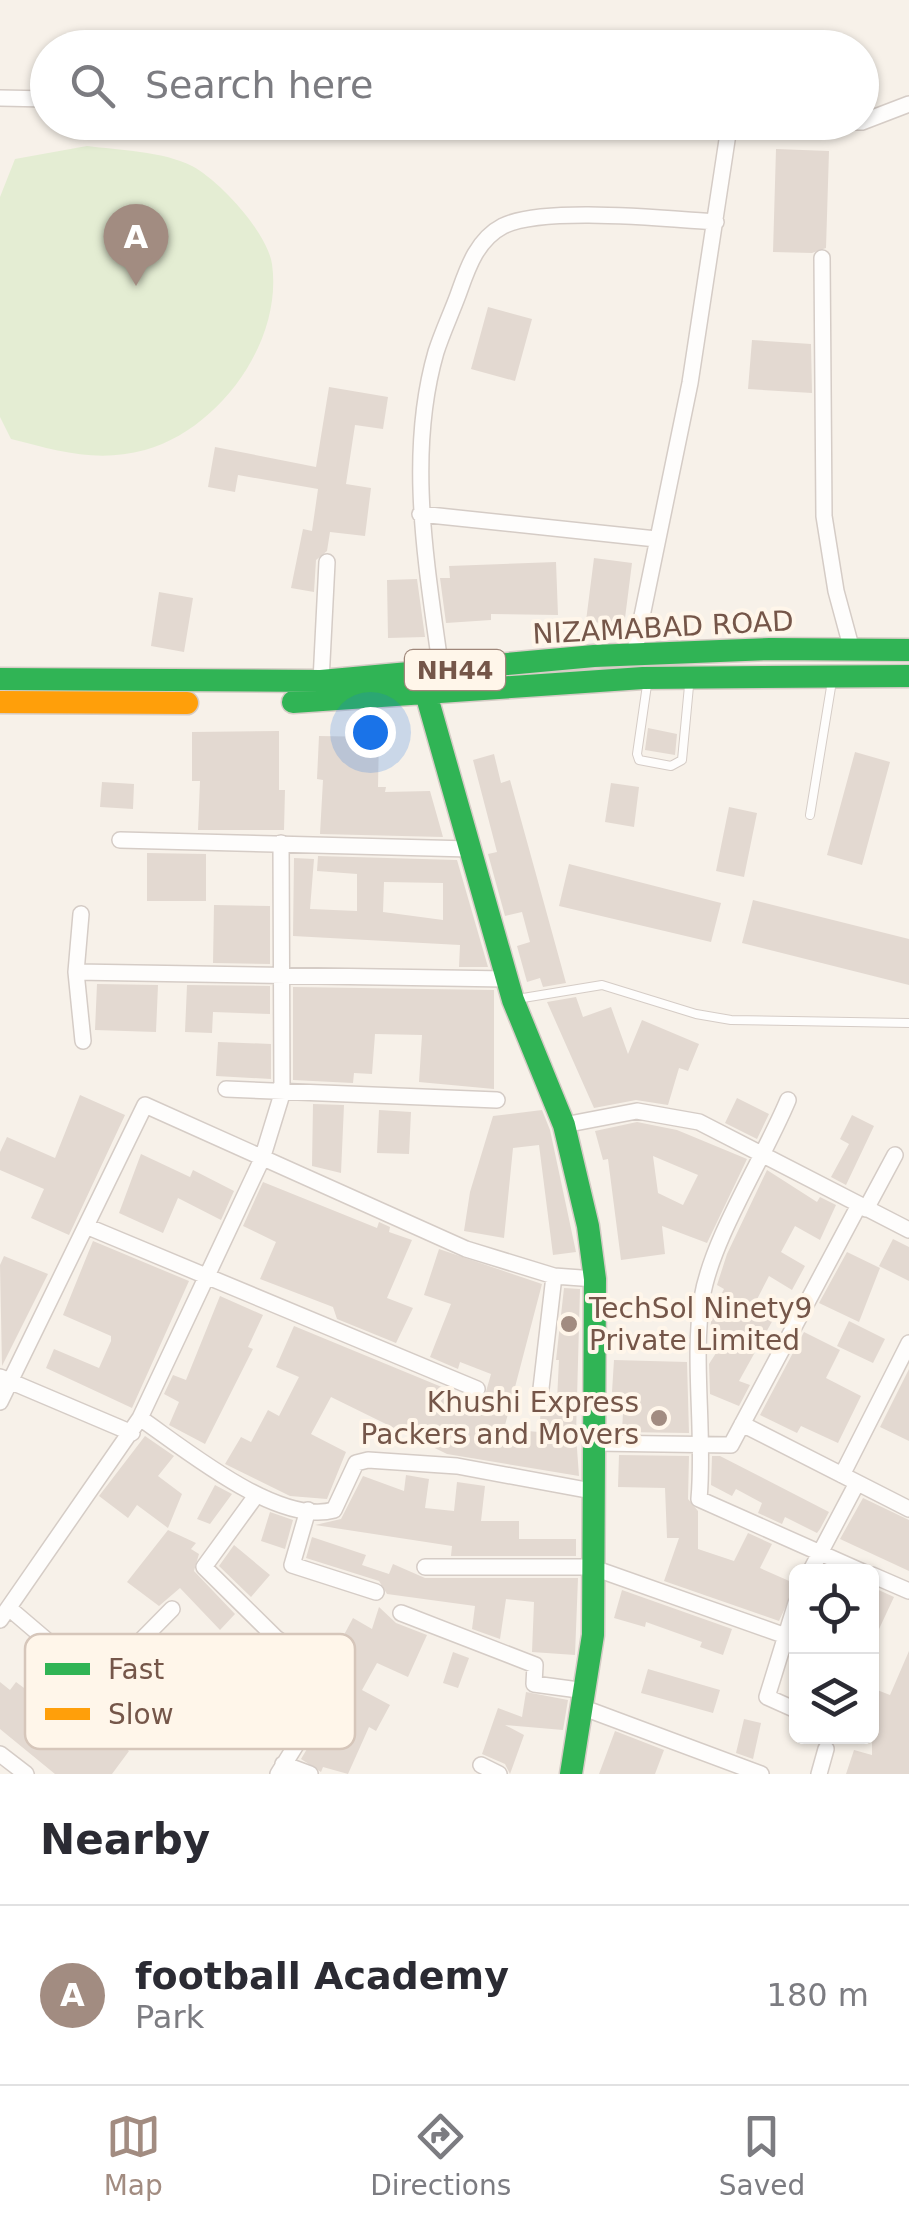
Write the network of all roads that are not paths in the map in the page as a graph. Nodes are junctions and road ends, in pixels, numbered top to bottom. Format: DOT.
graph roads {
  1 [pos="0,98"];
  2 [pos="30,99"];
  3 [pos="909,104"];
  4 [pos="879,115"];
  5 [pos="728,140"];
  6 [pos="716,222"];
  7 [pos="822,258"];
  8 [pos="420,514"];
  9 [pos="656,539"];
  10 [pos="327,562"];
  11 [pos="852,650"];
  12 [pos="909,650"];
  13 [pos="634,655"];
  14 [pos="442,672"];
  15 [pos="833,674"];
  16 [pos="909,676"];
  17 [pos="690,677"];
  18 [pos="648,678"];
  19 [pos="0,679"];
  20 [pos="322,681"];
  21 [pos="427,697"];
  22 [pos="0,702"];
  23 [pos="810,815"];
  24 [pos="120,840"];
  25 [pos="281,843"];
  26 [pos="470,849"];
  27 [pos="81,914"];
  28 [pos="76,972"];
  29 [pos="282,974"];
  30 [pos="510,990"];
  31 [pos="909,1024"];
  32 [pos="84,1041"];
  33 [pos="226,1090"];
  34 [pos="282,1094"];
  35 [pos="497,1100"];
  36 [pos="788,1100"];
  37 [pos="564,1125"];
  38 [pos="764,1156"];
  39 [pos="895,1156"];
  40 [pos="262,1159"];
  41 [pos="862,1207"];
  42 [pos="86,1226"];
  43 [pos="909,1230"];
  44 [pos="554,1276"];
  45 [pos="206,1277"];
  46 [pos="595,1279"];
  47 [pos="909,1343"];
  48 [pos="5,1379"];
  49 [pos="477,1389"];
  50 [pos="540,1397"];
  51 [pos="0,1402"];
  52 [pos="742,1424"];
  53 [pos="136,1426"];
  54 [pos="594,1443"];
  55 [pos="704,1446"];
  56 [pos="849,1479"];
  57 [pos="592,1491"];
  58 [pos="255,1496"];
  59 [pos="909,1509"];
  60 [pos="308,1510"];
  61 [pos="818,1552"];
  62 [pos="813,1564"];
  63 [pos="846,1564"];
  64 [pos="591,1567"];
  65 [pos="426,1568"];
  66 [pos="879,1578"];
  67 [pos="909,1591"];
  68 [pos="376,1592"];
  69 [pos="172,1609"];
  70 [pos="402,1613"];
  71 [pos="5,1615"];
  72 [pos="789,1620"];
  73 [pos="31,1634"];
  74 [pos="147,1634"];
  75 [pos="272,1634"];
  76 [pos="783,1635"];
  77 [pos="585,1700"];
  78 [pos="789,1707"];
  79 [pos="826,1750"];
  80 [pos="0,1754"];
  81 [pos="481,1765"];
  82 [pos="280,1769"];
  83 [pos="26,1774"];
  84 [pos="310,1774"];
  85 [pos="499,1774"];
  86 [pos="570,1774"];
  87 [pos="760,1774"];
  88 [pos="819,1774"];
  1 -- 2 [label="street"];
  3 -- 4 [label="street"];
  5 -- 6 [label="street"];
  6 -- 8 [label="street"];
  6 -- 9 [label="street"];
  7 -- 11 [label="street"];
  8 -- 9 [label="street"];
  8 -- 14 [label="street"];
  9 -- 13 [label="street"];
  10 -- 20 [label="street"];
  11 -- 12 [label="main road, NIZAMABAD ROAD / NH44"];
  11 -- 13 [label="main road, NIZAMABAD ROAD / NH44"];
  13 -- 14 [label="main road, NIZAMABAD ROAD / NH44"];
  14 -- 20 [label="main road, NIZAMABAD ROAD / NH44"];
  15 -- 16 [label="main road, NIZAMABAD ROAD / NH44"];
  15 -- 17 [label="main road, NIZAMABAD ROAD / NH44"];
  15 -- 23 [label="lane"];
  17 -- 18 [label="main road, NIZAMABAD ROAD / NH44"];
  17 -- 18 [label="lane"];
  18 -- 21 [label="main road, NIZAMABAD ROAD / NH44"];
  19 -- 20 [label="main road, NIZAMABAD ROAD / NH44"];
  21 -- 22 [label="main road, NIZAMABAD ROAD / NH44"];
  21 -- 26 [label="main road"];
  24 -- 25 [label="street"];
  25 -- 26 [label="street"];
  25 -- 29 [label="street"];
  26 -- 30 [label="main road"];
  27 -- 28 [label="street"];
  28 -- 29 [label="street"];
  28 -- 32 [label="street"];
  29 -- 30 [label="street"];
  29 -- 34 [label="street"];
  30 -- 31 [label="lane"];
  30 -- 37 [label="main road"];
  33 -- 34 [label="street"];
  34 -- 35 [label="street"];
  34 -- 40 [label="street"];
  36 -- 38 [label="street"];
  37 -- 38 [label="street"];
  37 -- 46 [label="main road"];
  38 -- 41 [label="street"];
  38 -- 55 [label="street"];
  39 -- 41 [label="street"];
  40 -- 42 [label="street"];
  40 -- 44 [label="street"];
  40 -- 45 [label="street"];
  41 -- 43 [label="street"];
  41 -- 52 [label="street"];
  42 -- 45 [label="street"];
  42 -- 48 [label="street"];
  44 -- 46 [label="street"];
  44 -- 50 [label="street"];
  45 -- 49 [label="street"];
  45 -- 53 [label="street"];
  46 -- 54 [label="main road"];
  47 -- 56 [label="street"];
  48 -- 51 [label="street"];
  48 -- 53 [label="street"];
  52 -- 55 [label="street"];
  52 -- 56 [label="street"];
  53 -- 58 [label="street"];
  53 -- 71 [label="street"];
  54 -- 55 [label="street"];
  54 -- 57 [label="main road"];
  55 -- 61 [label="street"];
  56 -- 59 [label="street"];
  56 -- 61 [label="street"];
  57 -- 60 [label="street"];
  57 -- 64 [label="main road"];
  58 -- 60 [label="street"];
  58 -- 75 [label="street"];
  60 -- 68 [label="street"];
  61 -- 62 [label="street"];
  61 -- 63 [label="street"];
  64 -- 65 [label="street"];
  64 -- 76 [label="street"];
  64 -- 77 [label="main road"];
  66 -- 67 [label="street"];
  69 -- 74 [label="street"];
  70 -- 77 [label="street"];
  71 -- 73 [label="street"];
  72 -- 76 [label="street"];
  76 -- 78 [label="street"];
  77 -- 86 [label="main road"];
  77 -- 87 [label="street"];
  79 -- 88 [label="street"];
  80 -- 83 [label="street"];
  81 -- 85 [label="street"];
  82 -- 84 [label="street"];
}
